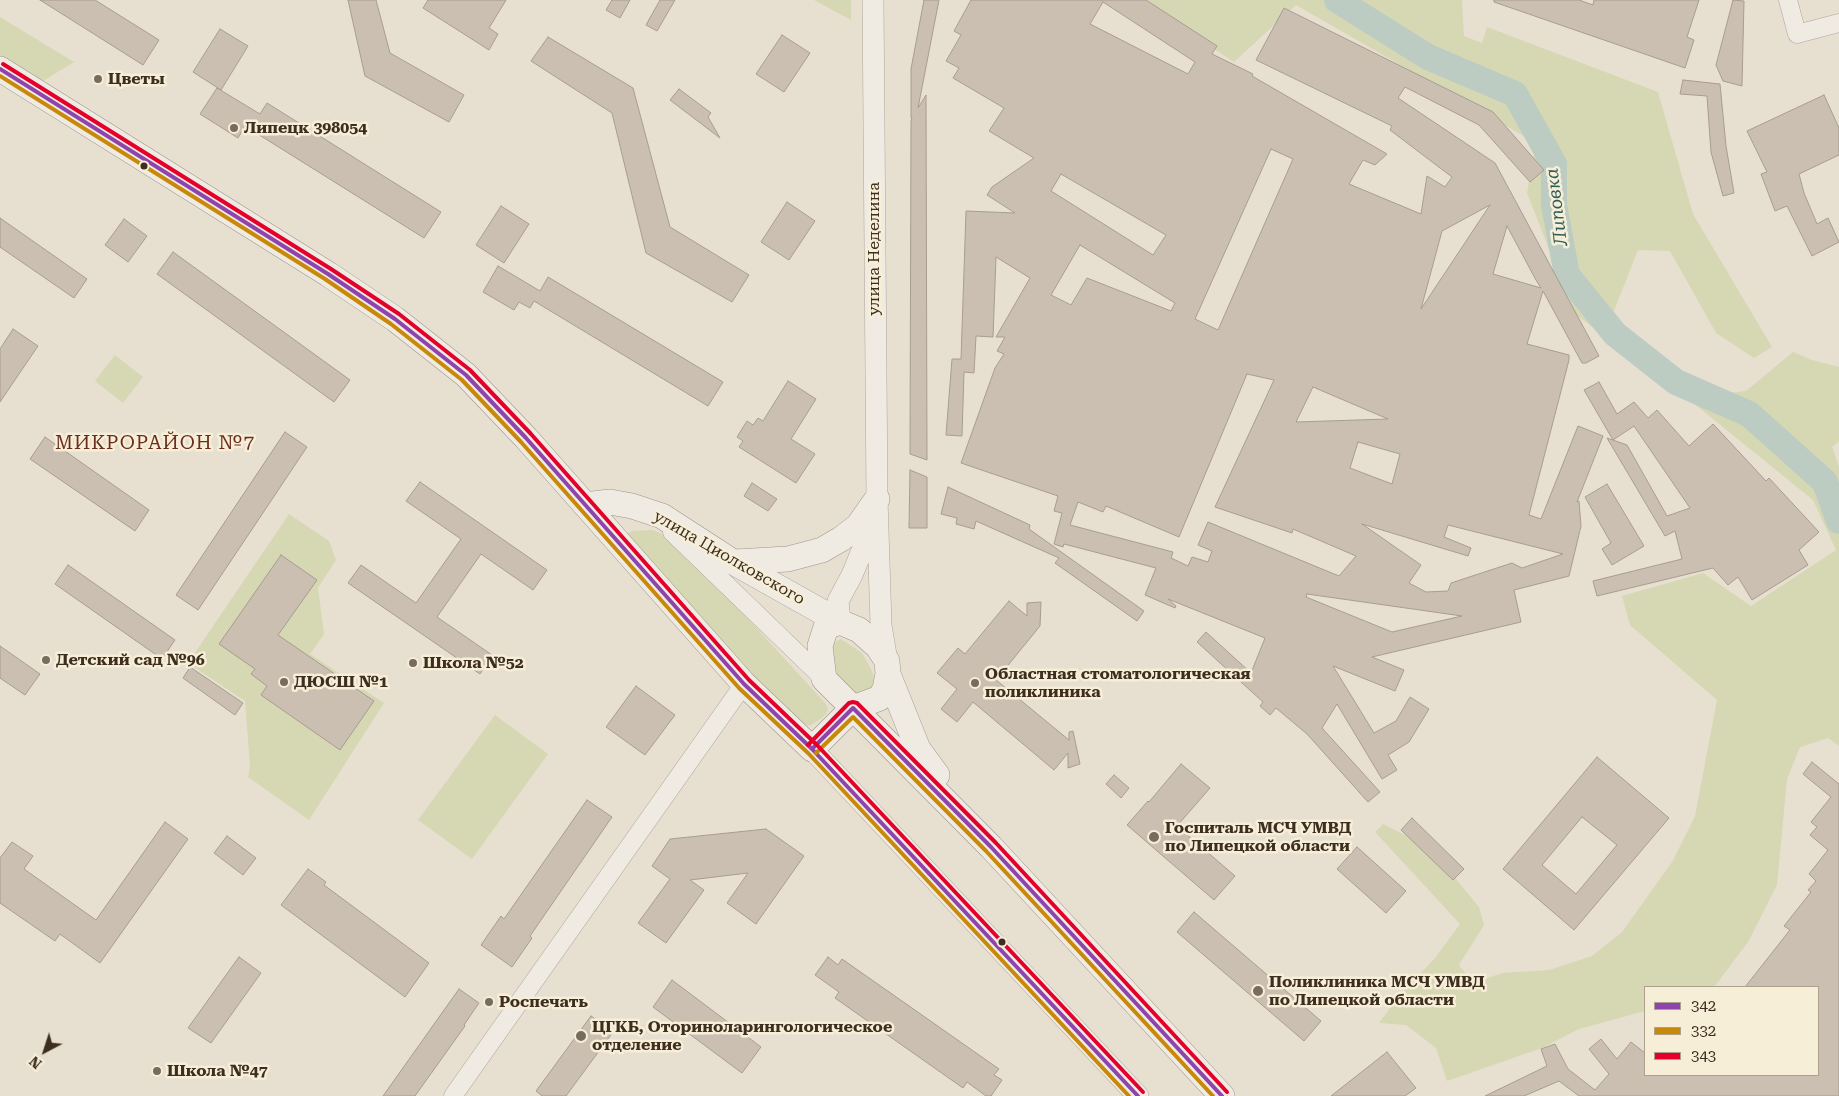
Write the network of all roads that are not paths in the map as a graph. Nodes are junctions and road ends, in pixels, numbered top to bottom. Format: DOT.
graph roads {
  1 [pos="872,0"];
  2 [pos="1788,0"];
  3 [pos="1839,23"];
  4 [pos="0,69"];
  5 [pos="877,499"];
  6 [pos="585,505"];
  7 [pos="652,513"];
  8 [pos="734,562"];
  9 [pos="840,622"];
  10 [pos="888,668"];
  11 [pos="824,679"];
  12 [pos="744,684"];
  13 [pos="853,708"];
  14 [pos="812,749"];
  15 [pos="991,848"];
  16 [pos="453,1096"];
  17 [pos="1138,1096"];
  18 [pos="1222,1096"];
  1 -- 5 [label="street, улица Неделина"];
  2 -- 3 [label="street"];
  4 -- 6 [label="main road"];
  5 -- 8 [label="main road"];
  5 -- 9 [label="street, улица Неделина"];
  5 -- 10 [label="street, улица Неделина"];
  6 -- 7 [label="main road, улица Циолковского"];
  6 -- 12 [label="main road"];
  7 -- 8 [label="main road, улица Циолковского"];
  7 -- 11 [label="street"];
  8 -- 9 [label="main road, улица Циолковского"];
  9 -- 10 [label="main road"];
  9 -- 11 [label="main road"];
  10 -- 13 [label="main road"];
  10 -- 15 [label="main road"];
  11 -- 13 [label="main road"];
  12 -- 14 [label="main road"];
  12 -- 16 [label="street"];
  13 -- 14 [label="main road"];
  13 -- 15 [label="main road"];
  14 -- 17 [label="street"];
  15 -- 18 [label="main road"];
}
